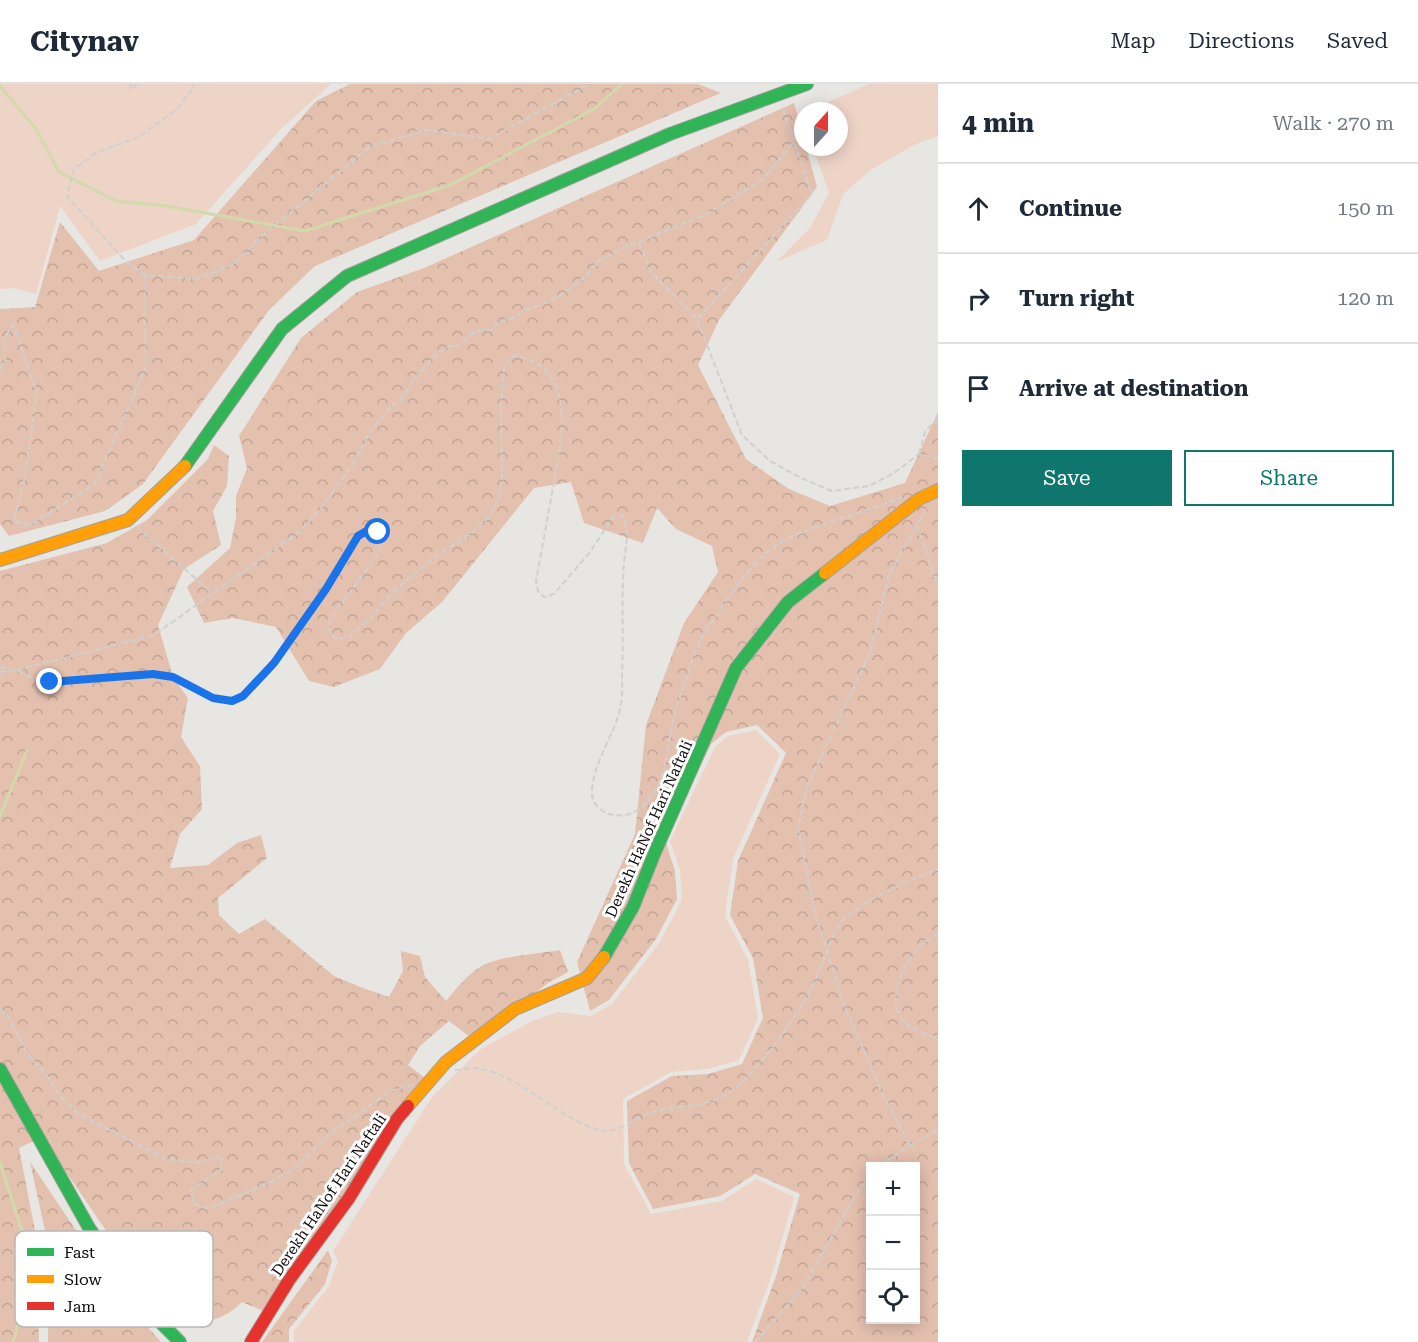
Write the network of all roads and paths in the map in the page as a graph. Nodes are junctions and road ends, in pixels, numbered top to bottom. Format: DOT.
graph roads {
  1 [pos="130,84"];
  2 [pos="137,84"];
  3 [pos="192,84"];
  4 [pos="589,84"];
  5 [pos="807,84"];
  6 [pos="778,94"];
  7 [pos="794,142"];
  8 [pos="799,156"];
  9 [pos="639,242"];
  10 [pos="146,275"];
  11 [pos="697,318"];
  12 [pos="0,369"];
  13 [pos="938,418"];
  14 [pos="919,454"];
  15 [pos="938,459"];
  16 [pos="938,490"];
  17 [pos="903,496"];
  18 [pos="928,505"];
  19 [pos="128,520"];
  20 [pos="916,526"];
  21 [pos="0,560"];
  22 [pos="938,586"];
  23 [pos="212,593"];
  24 [pos="0,668"];
  25 [pos="16,670"];
  26 [pos="0,672"];
  27 [pos="938,869"];
  28 [pos="938,933"];
  29 [pos="828,950"];
  30 [pos="0,1009"];
  31 [pos="938,1039"];
  32 [pos="0,1069"];
  33 [pos="449,1071"];
  34 [pos="428,1084"];
  35 [pos="938,1129"];
  36 [pos="910,1145"];
  37 [pos="885,1162"];
  38 [pos="866,1181"];
  39 [pos="91,1231"];
  40 [pos="165,1327"];
  41 [pos="180,1342"];
  42 [pos="251,1342"];
  43 [pos="755,1342"];
  1 -- 2 [label="path"];
  3 -- 10 [label="path"];
  4 -- 10 [label="path"];
  5 -- 6 [label="street"];
  6 -- 7 [label="path"];
  6 -- 19 [label="street"];
  7 -- 9 [label="path"];
  8 -- 11 [label="path"];
  9 -- 11 [label="path"];
  9 -- 23 [label="path"];
  10 -- 12 [label="path"];
  11 -- 14 [label="path"];
  13 -- 14 [label="path"];
  14 -- 15 [label="path"];
  16 -- 34 [label="street, Derekh HaNof Hari Naftali"];
  17 -- 25 [label="path"];
  18 -- 20 [label="path"];
  19 -- 21 [label="street"];
  19 -- 23 [label="path"];
  20 -- 22 [label="path"];
  20 -- 29 [label="path"];
  23 -- 25 [label="path"];
  24 -- 25 [label="path"];
  25 -- 26 [label="path"];
  27 -- 29 [label="path"];
  28 -- 31 [label="path"];
  29 -- 33 [label="path"];
  29 -- 36 [label="path"];
  30 -- 34 [label="path"];
  32 -- 39 [label="street"];
  34 -- 42 [label="street, Derekh HaNof Hari Naftali"];
  35 -- 36 [label="path"];
  36 -- 37 [label="path"];
  38 -- 43 [label="path"];
  40 -- 41 [label="street"];
}
